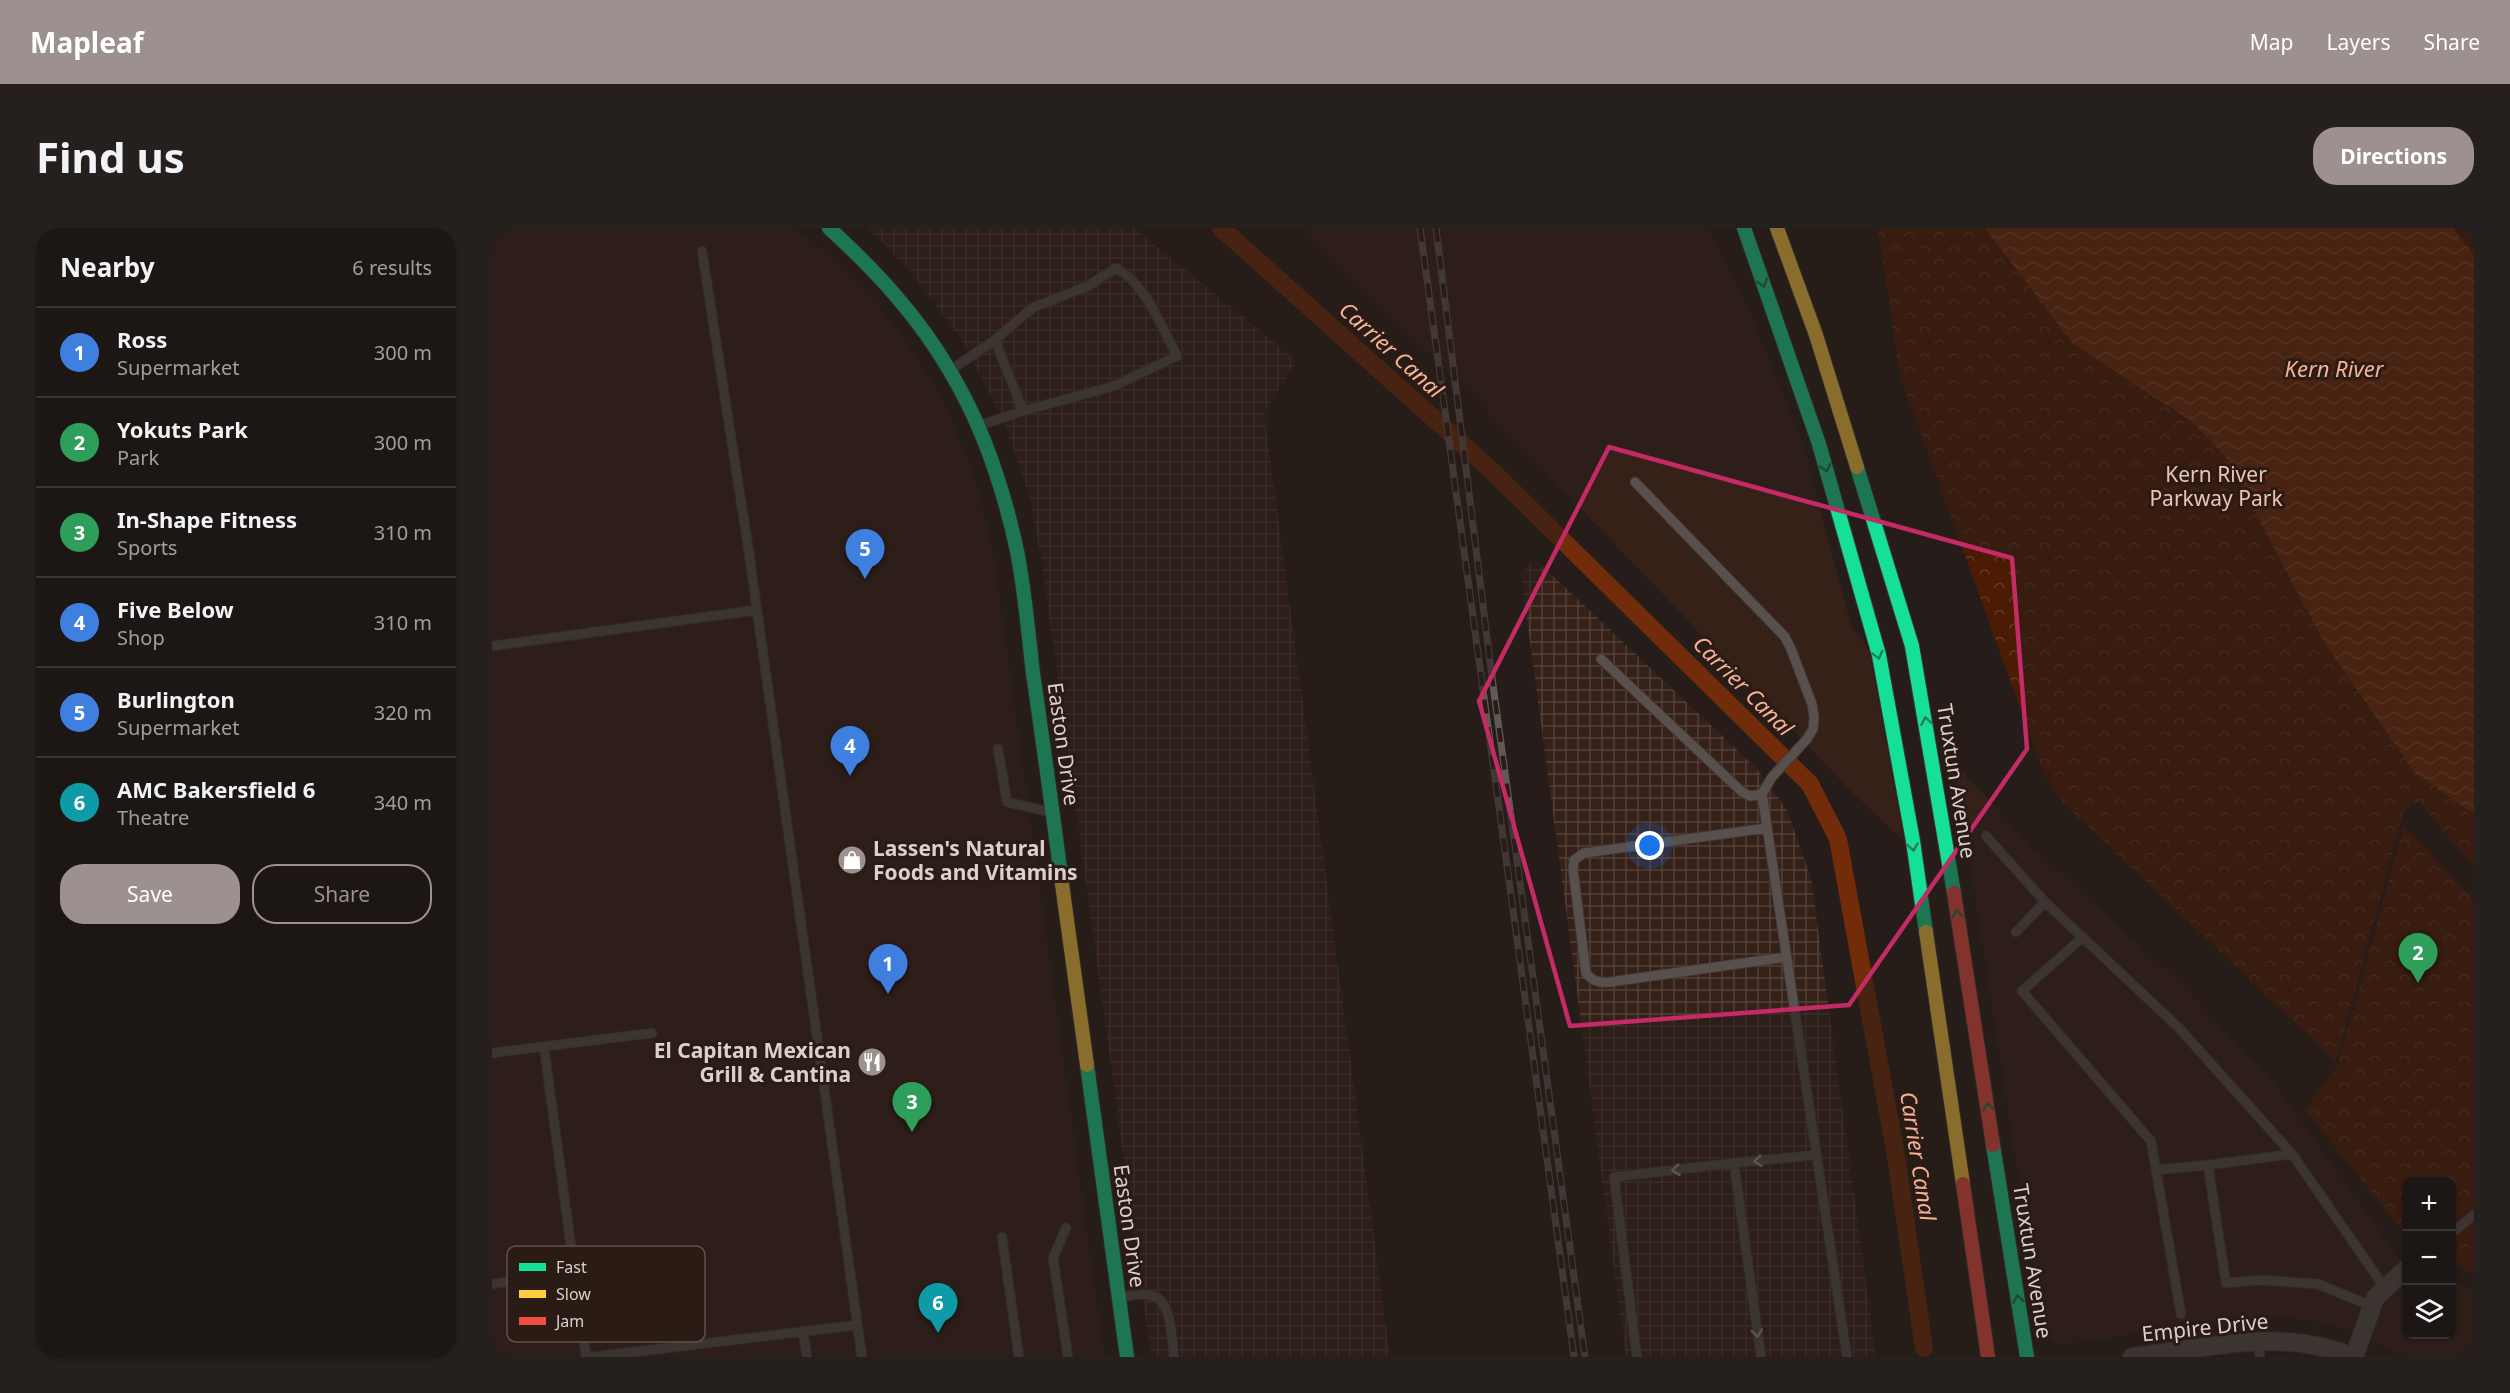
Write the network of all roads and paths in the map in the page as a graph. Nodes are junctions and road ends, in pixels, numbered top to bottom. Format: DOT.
graph roads {
  1 [pos="829,228"];
  2 [pos="1744,228"];
  3 [pos="1777,228"];
  4 [pos="702,251"];
  5 [pos="994,340"];
  6 [pos="950,370"];
  7 [pos="1023,411"];
  8 [pos="979,426"];
  9 [pos="1635,482"];
  10 [pos="757,609"];
  11 [pos="492,646"];
  12 [pos="1601,659"];
  13 [pos="998,749"];
  14 [pos="1762,794"];
  15 [pos="1053,813"];
  16 [pos="1767,828"];
  17 [pos="1986,836"];
  18 [pos="2045,902"];
  19 [pos="2016,932"];
  20 [pos="2083,937"];
  21 [pos="1786,957"];
  22 [pos="652,1034"];
  23 [pos="544,1047"];
  24 [pos="492,1053"];
  25 [pos="2292,1154"];
  26 [pos="1816,1155"];
  27 [pos="1734,1163"];
  28 [pos="2208,1165"];
  29 [pos="2156,1170"];
  30 [pos="2474,1215"];
  31 [pos="1066,1228"];
  32 [pos="2454,1231"];
  33 [pos="1002,1237"];
  34 [pos="571,1246"];
  35 [pos="2402,1273"];
  36 [pos="507,1282"];
  37 [pos="492,1284"];
  38 [pos="2385,1288"];
  39 [pos="1119,1298"];
  40 [pos="2371,1306"];
  41 [pos="2181,1314"];
  42 [pos="857,1325"];
  43 [pos="803,1332"];
  44 [pos="584,1342"];
  45 [pos="2259,1349"];
  46 [pos="2214,1352"];
  47 [pos="2168,1355"];
  48 [pos="586,1357"];
  49 [pos="592,1357"];
  50 [pos="807,1357"];
  51 [pos="862,1357"];
  52 [pos="1019,1357"];
  53 [pos="1068,1357"];
  54 [pos="1127,1357"];
  55 [pos="1174,1357"];
  56 [pos="1637,1357"];
  57 [pos="1761,1357"];
  58 [pos="1847,1357"];
  59 [pos="1988,1357"];
  60 [pos="2027,1357"];
  61 [pos="2132,1357"];
  62 [pos="2353,1357"];
  1 -- 6 [label="main road, Easton Drive"];
  2 -- 59 [label="main road, one-way"];
  60 -- 3 [label="main road, Truxtun Avenue, one-way"];
  4 -- 10 [label="lane"];
  5 -- 6 [label="lane"];
  5 -- 7 [label="lane"];
  5 -- 7 [label="lane"];
  6 -- 8 [label="main road, Easton Drive"];
  7 -- 8 [label="lane"];
  8 -- 15 [label="main road, Easton Drive"];
  9 -- 14 [label="lane"];
  10 -- 11 [label="lane"];
  10 -- 42 [label="lane"];
  12 -- 14 [label="lane"];
  13 -- 15 [label="lane"];
  14 -- 16 [label="lane"];
  15 -- 39 [label="main road, Easton Drive"];
  16 -- 21 [label="lane"];
  16 -- 21 [label="lane"];
  17 -- 18 [label="lane"];
  18 -- 19 [label="lane"];
  18 -- 20 [label="lane"];
  20 -- 25 [label="lane"];
  20 -- 29 [label="lane"];
  21 -- 26 [label="lane"];
  22 -- 23 [label="lane"];
  23 -- 24 [label="lane"];
  23 -- 34 [label="lane"];
  25 -- 28 [label="lane"];
  25 -- 38 [label="lane"];
  26 -- 27 [label="lane, one-way"];
  26 -- 58 [label="lane"];
  27 -- 56 [label="lane, one-way"];
  27 -- 57 [label="lane, one-way"];
  28 -- 29 [label="lane"];
  28 -- 40 [label="lane"];
  29 -- 41 [label="lane"];
  30 -- 32 [label="lane"];
  31 -- 53 [label="lane"];
  33 -- 52 [label="lane"];
  35 -- 38 [label="street"];
  36 -- 37 [label="lane"];
  38 -- 40 [label="street"];
  39 -- 54 [label="main road, Easton Drive"];
  39 -- 55 [label="lane"];
  40 -- 62 [label="street"];
  42 -- 43 [label="lane"];
  42 -- 51 [label="lane"];
  43 -- 49 [label="lane"];
  43 -- 50 [label="lane"];
  44 -- 48 [label="lane"];
  45 -- 46 [label="street, Empire Drive"];
  45 -- 62 [label="street, Empire Drive"];
  46 -- 47 [label="street, Empire Drive"];
  47 -- 61 [label="street, Empire Drive"];
}
